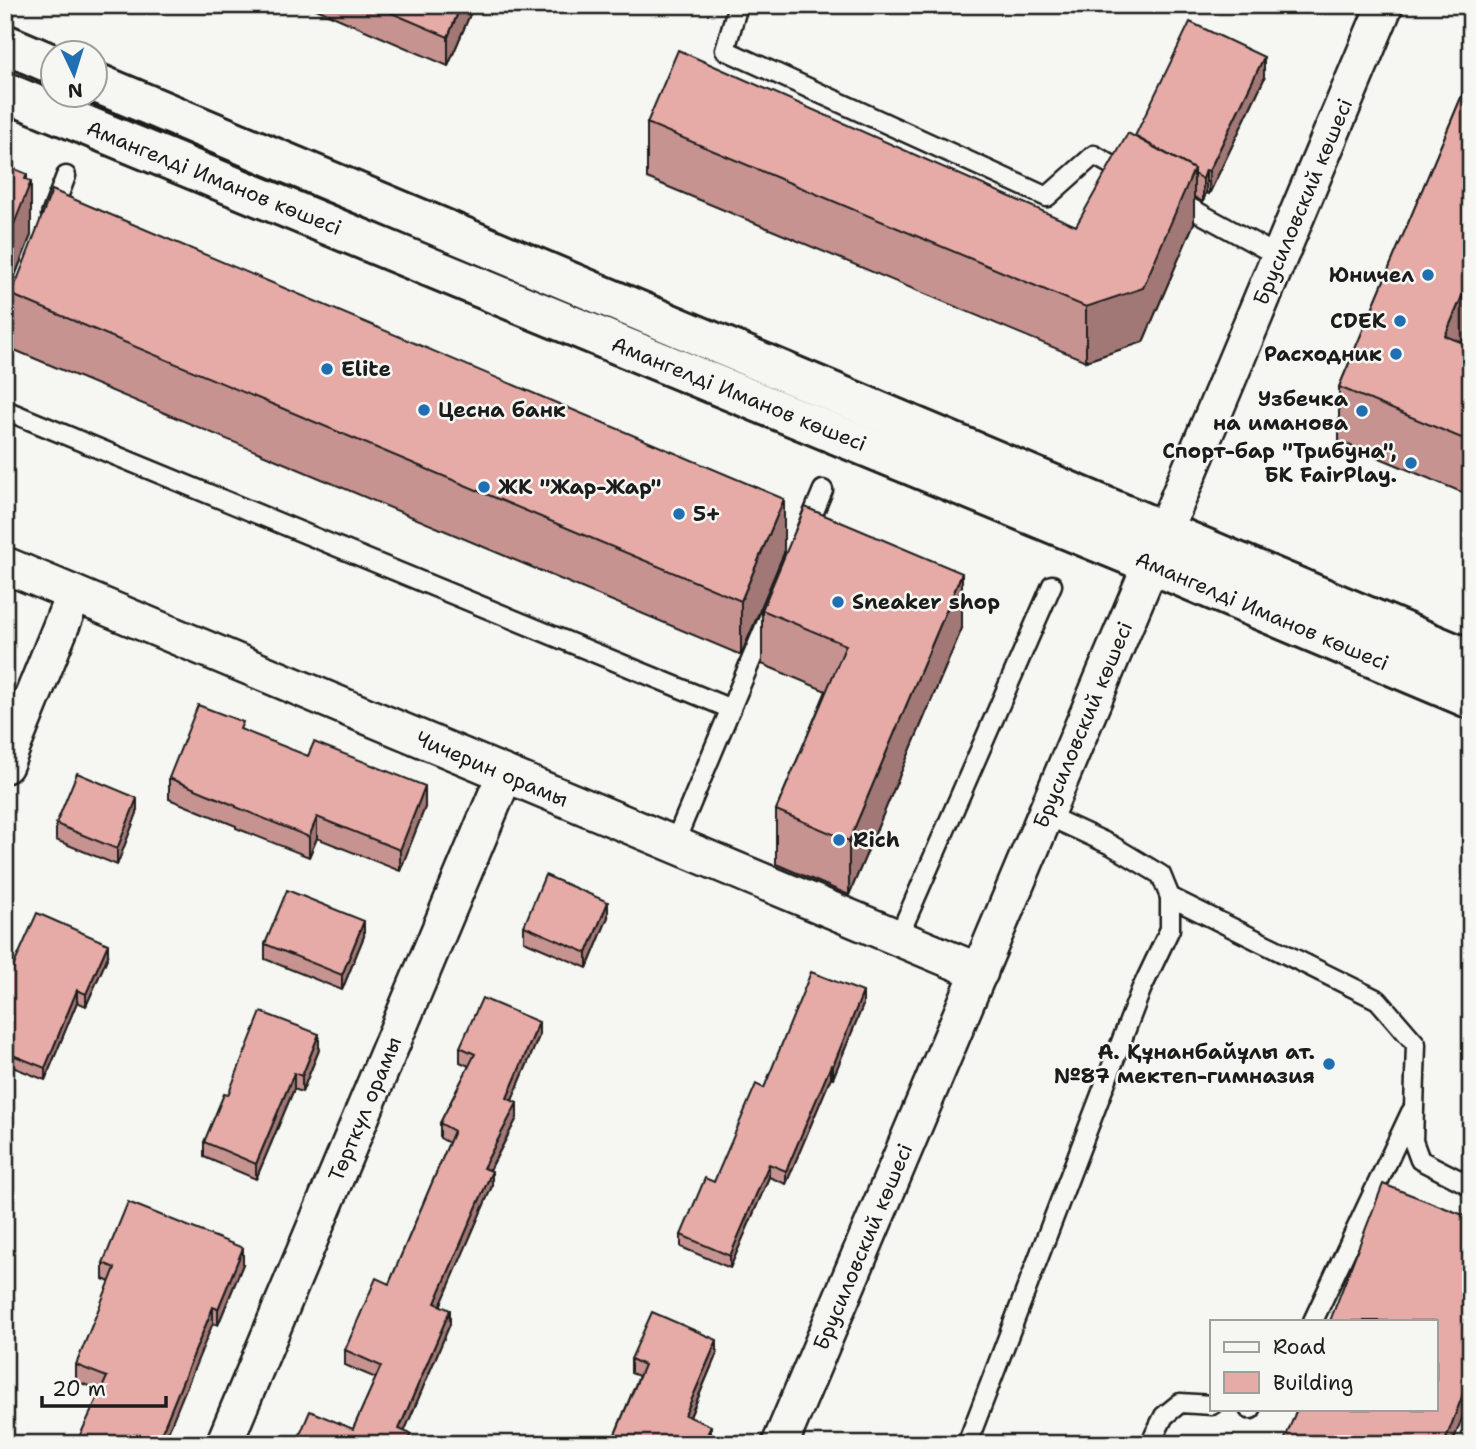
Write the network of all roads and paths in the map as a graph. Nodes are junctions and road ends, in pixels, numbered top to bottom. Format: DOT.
graph roads {
  1 [pos="738,5"];
  2 [pos="1385,5"];
  3 [pos="5,44"];
  4 [pos="38,58"];
  5 [pos="108,88"];
  6 [pos="5,92"];
  7 [pos="66,176"];
  8 [pos="43,236"];
  9 [pos="1280,257"];
  10 [pos="5,410"];
  11 [pos="823,490"];
  12 [pos="801,541"];
  13 [pos="1158,548"];
  14 [pos="5,565"];
  15 [pos="1052,585"];
  16 [pos="74,594"];
  17 [pos="774,606"];
  18 [pos="1471,660"];
  19 [pos="1471,699"];
  20 [pos="731,709"];
  21 [pos="5,765"];
  22 [pos="505,774"];
  23 [pos="1046,815"];
  24 [pos="674,844"];
  25 [pos="1170,897"];
  26 [pos="898,938"];
  27 [pos="980,972"];
  28 [pos="1415,1103"];
  29 [pos="1471,1185"];
  30 [pos="1313,1320"];
  31 [pos="1210,1405"];
  32 [pos="224,1444"];
  33 [pos="780,1444"];
  34 [pos="967,1444"];
  35 [pos="1150,1444"];
  1 -- 9 [label="lane"];
  2 -- 9 [label="street, Брусиловский көшесі"];
  3 -- 4 [label="main road"];
  5 -- 13 [label="main road, Амангелді Иманов көшесі"];
  6 -- 13 [label="main road, Амангелді Иманов көшесі"];
  7 -- 8 [label="lane"];
  9 -- 13 [label="street, Брусиловский көшесі"];
  10 -- 20 [label="lane"];
  11 -- 12 [label="lane"];
  13 -- 18 [label="main road, Амангелді Иманов көшесі"];
  13 -- 19 [label="main road, Амангелді Иманов көшесі"];
  13 -- 23 [label="street, Брусиловский көшесі"];
  14 -- 16 [label="street, Чичерин орамы"];
  15 -- 26 [label="lane"];
  16 -- 21 [label="street"];
  16 -- 22 [label="street, Чичерин орамы"];
  17 -- 20 [label="lane"];
  20 -- 24 [label="lane"];
  22 -- 24 [label="street, Чичерин орамы"];
  22 -- 32 [label="street, Төрткүл орамы"];
  23 -- 25 [label="lane"];
  23 -- 27 [label="street, Брусиловский көшесі"];
  24 -- 26 [label="street, Чичерин орамы"];
  25 -- 28 [label="lane"];
  25 -- 34 [label="lane"];
  26 -- 27 [label="street, Чичерин орамы"];
  27 -- 33 [label="street, Брусиловский көшесі"];
  28 -- 29 [label="lane"];
  28 -- 30 [label="lane"];
  31 -- 35 [label="lane"];
}
